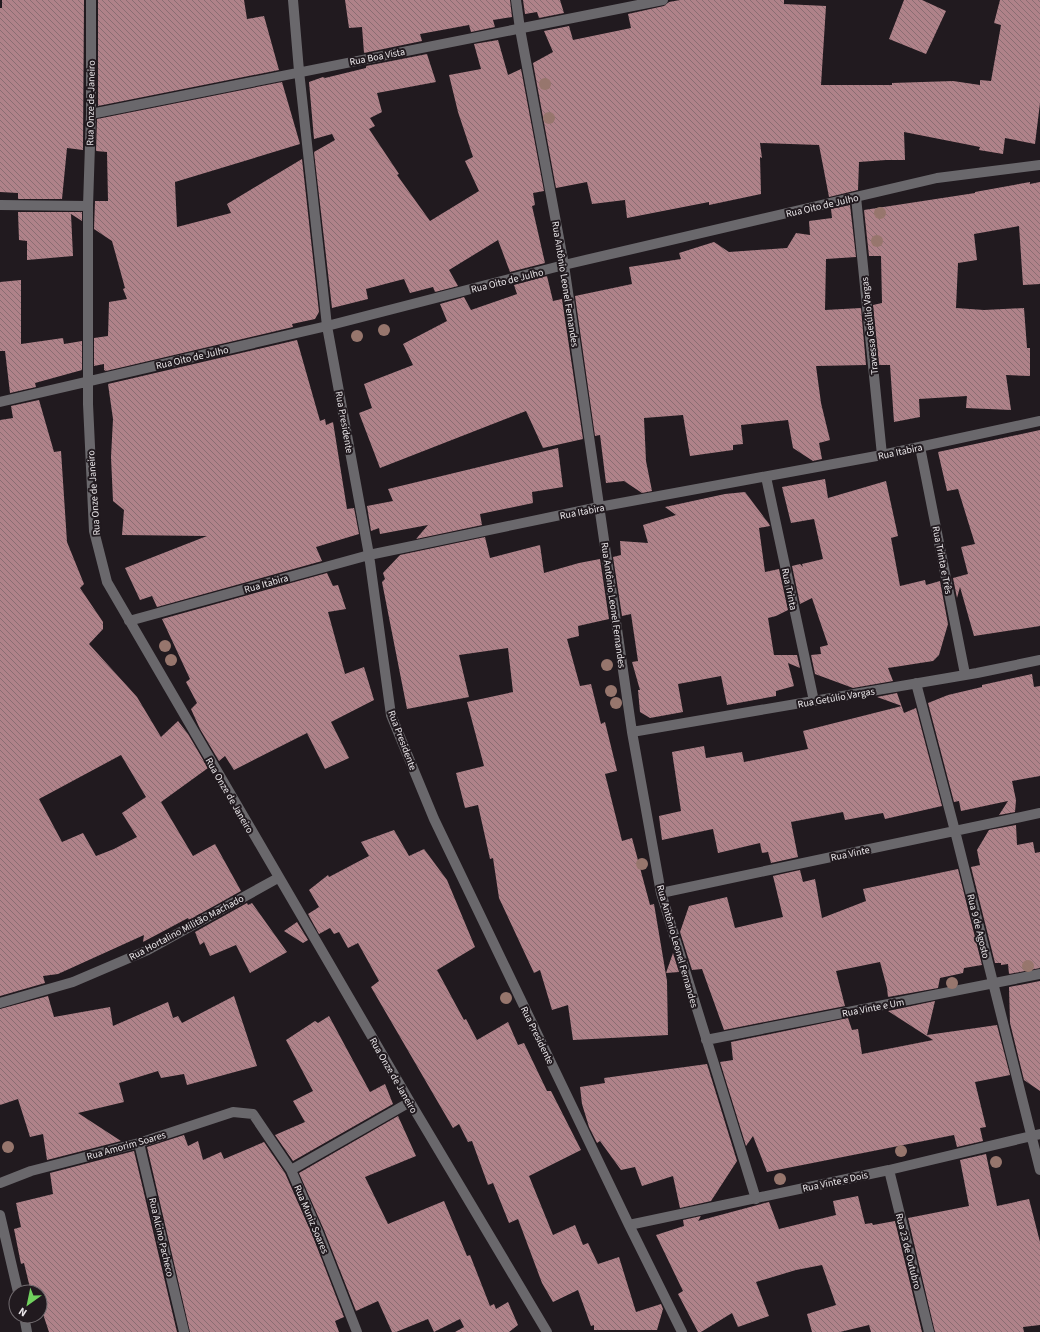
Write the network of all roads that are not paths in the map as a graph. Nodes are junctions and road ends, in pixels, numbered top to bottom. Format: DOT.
graph roads {
  1 [pos="91,0"];
  2 [pos="293,0"];
  3 [pos="516,0"];
  4 [pos="663,0"];
  5 [pos="520,29"];
  6 [pos="298,71"];
  7 [pos="91,114"];
  8 [pos="1040,165"];
  9 [pos="856,197"];
  10 [pos="0,205"];
  11 [pos="88,206"];
  12 [pos="564,265"];
  13 [pos="327,326"];
  14 [pos="88,381"];
  15 [pos="0,402"];
  16 [pos="1040,421"];
  17 [pos="920,446"];
  18 [pos="882,455"];
  19 [pos="766,477"];
  20 [pos="599,507"];
  21 [pos="369,555"];
  22 [pos="129,621"];
  23 [pos="1040,660"];
  24 [pos="965,674"];
  25 [pos="916,683"];
  26 [pos="814,701"];
  27 [pos="632,732"];
  28 [pos="1040,813"];
  29 [pos="955,831"];
  30 [pos="278,878"];
  31 [pos="660,893"];
  32 [pos="1040,974"];
  33 [pos="993,983"];
  34 [pos="0,1003"];
  35 [pos="706,1040"];
  36 [pos="410,1102"];
  37 [pos="253,1114"];
  38 [pos="1036,1135"];
  39 [pos="139,1143"];
  40 [pos="291,1170"];
  41 [pos="889,1170"];
  42 [pos="1040,1170"];
  43 [pos="0,1183"];
  44 [pos="756,1199"];
  45 [pos="0,1215"];
  46 [pos="629,1225"];
  47 [pos="16,1284"];
  48 [pos="184,1332"];
  49 [pos="357,1332"];
  50 [pos="547,1332"];
  51 [pos="682,1332"];
  52 [pos="929,1332"];
  1 -- 7 [label="street, Rua Onze de Janeiro"];
  2 -- 6 [label="street, Rua Presidente"];
  3 -- 5 [label="street, Rua Antônio Leonel Fernandes"];
  4 -- 5 [label="street, Rua Boa Vista"];
  5 -- 6 [label="street, Rua Boa Vista"];
  5 -- 12 [label="street, Rua Antônio Leonel Fernandes"];
  6 -- 7 [label="street, Rua Boa Vista"];
  6 -- 13 [label="street, Rua Presidente"];
  7 -- 11 [label="street, Rua Onze de Janeiro"];
  8 -- 9 [label="street, Rua Oito de Julho"];
  9 -- 12 [label="street, Rua Oito de Julho"];
  9 -- 18 [label="street, Travessa Getúlio Vargas"];
  10 -- 11 [label="street"];
  11 -- 14 [label="street, Rua Onze de Janeiro"];
  12 -- 13 [label="street, Rua Oito de Julho"];
  12 -- 20 [label="street, Rua Antônio Leonel Fernandes"];
  13 -- 14 [label="street, Rua Oito de Julho"];
  13 -- 21 [label="street, Rua Presidente"];
  14 -- 15 [label="street, Rua Oito de Julho"];
  14 -- 22 [label="street, Rua Onze de Janeiro"];
  16 -- 17 [label="street, Rua Itabira"];
  17 -- 18 [label="street, Rua Itabira"];
  17 -- 24 [label="street, Rua Trinta e Três"];
  18 -- 19 [label="street, Rua Itabira"];
  19 -- 20 [label="street, Rua Itabira"];
  19 -- 26 [label="street, Rua Trinta"];
  20 -- 21 [label="street, Rua Itabira"];
  20 -- 27 [label="street, Rua Antônio Leonel Fernandes"];
  21 -- 22 [label="street, Rua Itabira"];
  21 -- 46 [label="street, Rua Presidente"];
  22 -- 30 [label="street, Rua Onze de Janeiro"];
  23 -- 24 [label="street, Rua Getúlio Vargas"];
  24 -- 25 [label="street, Rua Getúlio Vargas"];
  25 -- 26 [label="street, Rua Getúlio Vargas"];
  25 -- 29 [label="street, Rua 9 de Agosto"];
  26 -- 27 [label="street, Rua Getúlio Vargas"];
  27 -- 31 [label="street, Rua Antônio Leonel Fernandes"];
  28 -- 29 [label="street, Rua Vinte"];
  29 -- 31 [label="street, Rua Vinte"];
  29 -- 33 [label="street, Rua 9 de Agosto"];
  30 -- 34 [label="street, Rua Hortalino Militão Machado"];
  30 -- 36 [label="street, Rua Onze de Janeiro"];
  31 -- 35 [label="street, Rua Antônio Leonel Fernandes"];
  32 -- 33 [label="street, Rua Vinte e Um"];
  33 -- 35 [label="street, Rua Vinte e Um"];
  33 -- 38 [label="street, Rua 9 de Agosto"];
  35 -- 44 [label="street, Rua Antônio Leonel Fernandes"];
  36 -- 40 [label="street"];
  36 -- 50 [label="street, Rua Onze de Janeiro"];
  37 -- 39 [label="street, Rua Amorim Soares"];
  37 -- 40 [label="street, Rua Muniz Soares"];
  38 -- 41 [label="street, Rua Vinte e Dois"];
  38 -- 42 [label="street, Rua 9 de Agosto"];
  39 -- 43 [label="street, Rua Amorim Soares"];
  39 -- 48 [label="street, Rua Alcino Pacheco"];
  40 -- 49 [label="street, Rua Muniz Soares"];
  41 -- 44 [label="street, Rua Vinte e Dois"];
  41 -- 52 [label="street, Rua 23 de Outubro"];
  44 -- 46 [label="street, Rua Vinte e Dois"];
  45 -- 47 [label="street"];
  46 -- 51 [label="street, Rua Presidente"];
}
